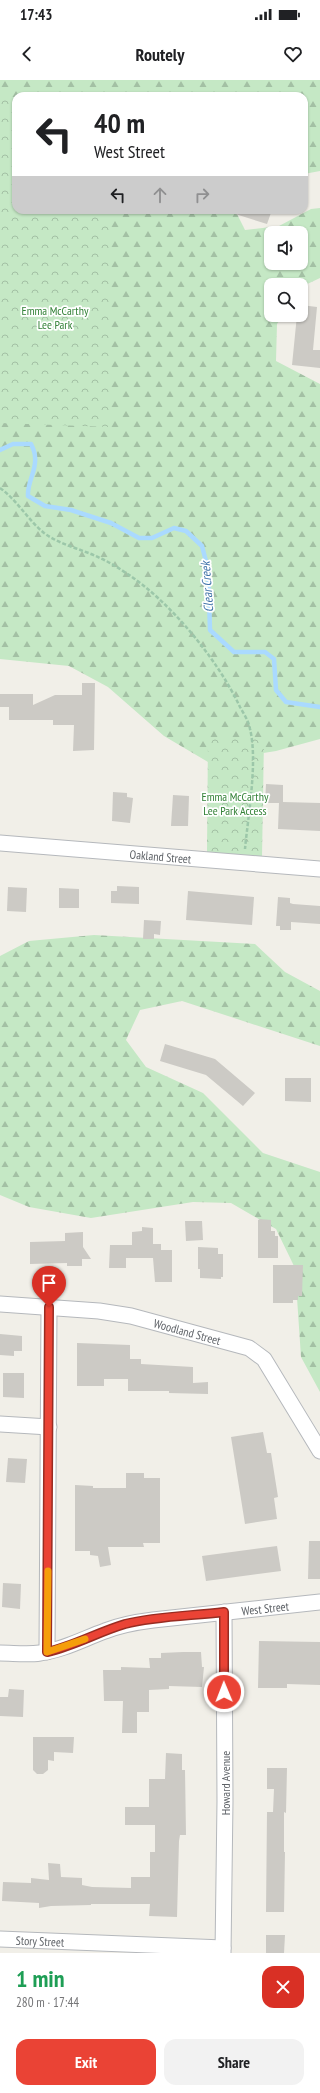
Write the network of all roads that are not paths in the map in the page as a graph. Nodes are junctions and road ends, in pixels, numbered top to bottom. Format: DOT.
graph roads {
  1 [pos="0,843"];
  2 [pos="320,869"];
  3 [pos="0,1304"];
  4 [pos="49,1307"];
  5 [pos="0,1424"];
  6 [pos="49,1427"];
  7 [pos="320,1451"];
  8 [pos="320,1602"];
  9 [pos="224,1612"];
  10 [pos="47,1652"];
  11 [pos="0,1653"];
  12 [pos="0,1939"];
  13 [pos="223,1950"];
  1 -- 2 [label="street, Oakland Street"];
  3 -- 4 [label="street, Woodland Street"];
  4 -- 6 [label="street"];
  4 -- 7 [label="street, Woodland Street"];
  5 -- 6 [label="street"];
  6 -- 10 [label="street"];
  8 -- 9 [label="street, West Street"];
  9 -- 10 [label="street, West Street"];
  9 -- 13 [label="street, Howard Avenue"];
  10 -- 11 [label="street, West Street"];
  12 -- 13 [label="street, Story Street"];
}
